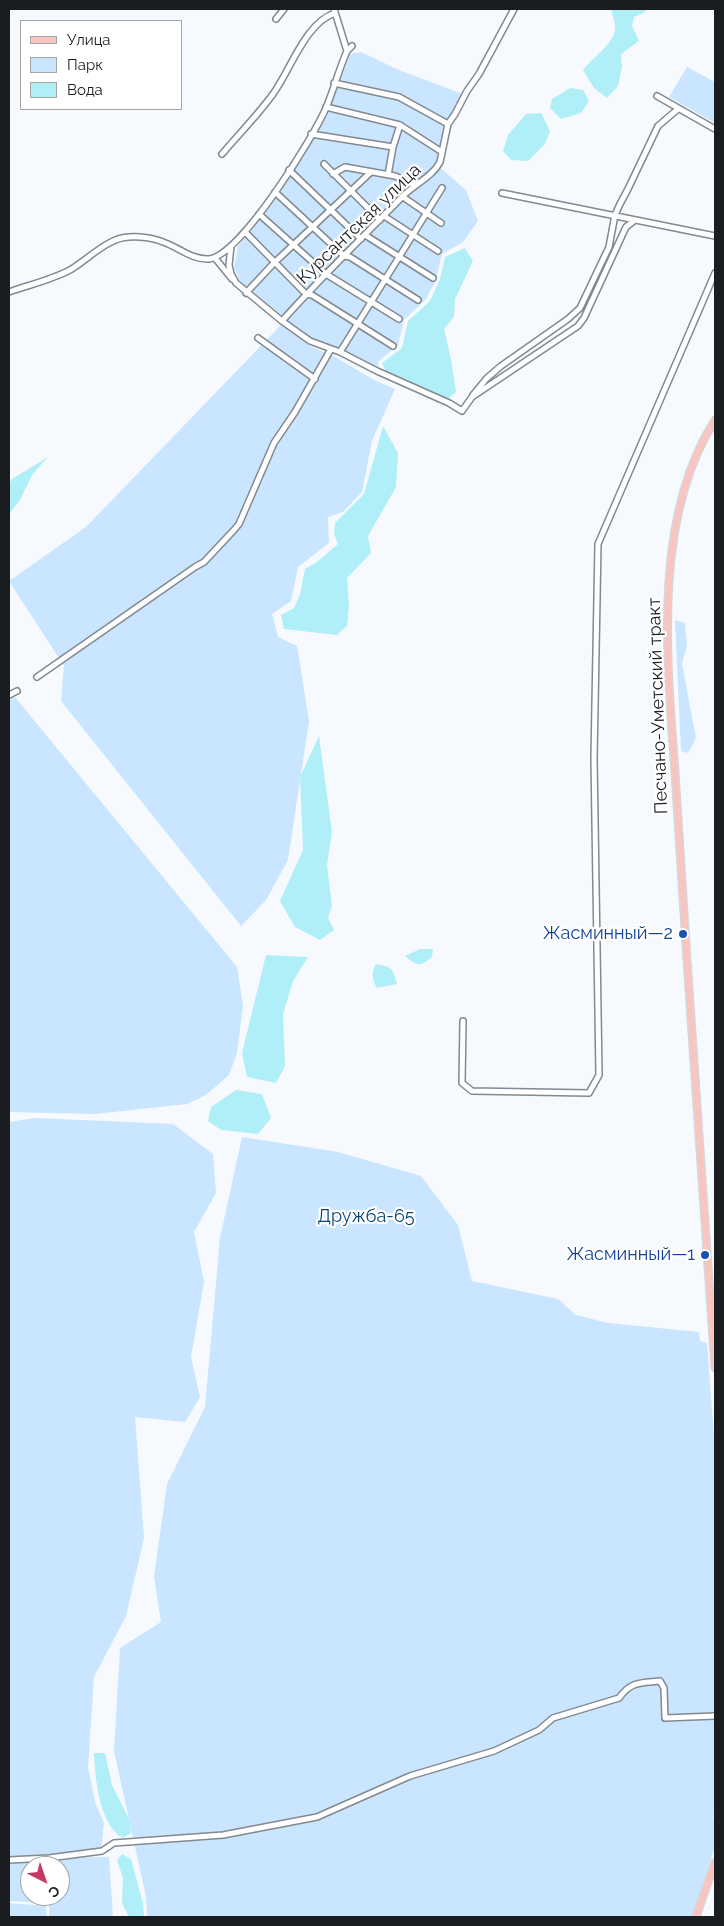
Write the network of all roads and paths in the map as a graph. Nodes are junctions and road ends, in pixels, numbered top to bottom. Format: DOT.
graph roads {
  1 [pos="284,9"];
  2 [pos="514,9"];
  3 [pos="333,10"];
  4 [pos="276,19"];
  5 [pos="352,46"];
  6 [pos="347,51"];
  7 [pos="334,83"];
  8 [pos="657,96"];
  9 [pos="326,107"];
  10 [pos="678,109"];
  11 [pos="448,124"];
  12 [pos="400,125"];
  13 [pos="715,129"];
  14 [pos="311,134"];
  15 [pos="393,147"];
  16 [pos="442,152"];
  17 [pos="222,154"];
  18 [pos="324,164"];
  19 [pos="290,170"];
  20 [pos="371,172"];
  21 [pos="333,174"];
  22 [pos="388,175"];
  23 [pos="415,185"];
  24 [pos="442,188"];
  25 [pos="350,190"];
  26 [pos="275,192"];
  27 [pos="502,193"];
  28 [pos="403,197"];
  29 [pos="331,209"];
  30 [pos="426,212"];
  31 [pos="260,214"];
  32 [pos="615,215"];
  33 [pos="382,218"];
  34 [pos="635,220"];
  35 [pos="441,224"];
  36 [pos="313,227"];
  37 [pos="626,227"];
  38 [pos="247,234"];
  39 [pos="412,234"];
  40 [pos="715,236"];
  41 [pos="363,237"];
  42 [pos="612,239"];
  43 [pos="293,245"];
  44 [pos="231,246"];
  45 [pos="438,251"];
  46 [pos="344,256"];
  47 [pos="399,256"];
  48 [pos="215,258"];
  49 [pos="274,262"];
  50 [pos="715,273"];
  51 [pos="326,274"];
  52 [pos="385,278"];
  53 [pos="433,278"];
  54 [pos="236,283"];
  55 [pos="9,292"];
  56 [pos="246,293"];
  57 [pos="306,294"];
  58 [pos="418,300"];
  59 [pos="372,301"];
  60 [pos="399,318"];
  61 [pos="282,321"];
  62 [pos="357,323"];
  63 [pos="258,338"];
  64 [pos="393,346"];
  65 [pos="332,350"];
  66 [pos="340,352"];
  67 [pos="315,379"];
  68 [pos="472,398"];
  69 [pos="715,420"];
  70 [pos="37,678"];
  71 [pos="18,691"];
  72 [pos="9,695"];
  73 [pos="463,1021"];
  74 [pos="715,1368"];
  75 [pos="715,1716"];
  76 [pos="9,1860"];
  77 [pos="715,1862"];
  78 [pos="696,1917"];
  1 -- 4 [label="street"];
  2 -- 11 [label="street, Курсантская улица"];
  3 -- 6 [label="street"];
  3 -- 17 [label="street"];
  5 -- 6 [label="street"];
  6 -- 7 [label="street"];
  7 -- 9 [label="street"];
  7 -- 11 [label="street"];
  8 -- 10 [label="street"];
  9 -- 12 [label="street"];
  9 -- 14 [label="street"];
  10 -- 13 [label="street"];
  10 -- 32 [label="street"];
  11 -- 16 [label="street, Курсантская улица"];
  12 -- 15 [label="street"];
  12 -- 16 [label="street"];
  14 -- 15 [label="street"];
  14 -- 19 [label="street"];
  15 -- 22 [label="street"];
  16 -- 23 [label="street, Курсантская улица"];
  18 -- 21 [label="street"];
  19 -- 26 [label="street"];
  19 -- 29 [label="street"];
  20 -- 21 [label="street"];
  20 -- 22 [label="street"];
  20 -- 25 [label="street"];
  21 -- 25 [label="street"];
  22 -- 23 [label="street"];
  23 -- 28 [label="street, Курсантская улица"];
  24 -- 30 [label="street"];
  25 -- 29 [label="street"];
  25 -- 33 [label="street"];
  26 -- 31 [label="street"];
  26 -- 36 [label="street"];
  27 -- 32 [label="street"];
  28 -- 30 [label="street"];
  28 -- 33 [label="street, Курсантская улица"];
  29 -- 36 [label="street"];
  29 -- 41 [label="street"];
  30 -- 35 [label="street"];
  30 -- 39 [label="street"];
  31 -- 43 [label="street"];
  31 -- 44 [label="street"];
  32 -- 34 [label="street"];
  32 -- 42 [label="street"];
  33 -- 39 [label="street"];
  33 -- 41 [label="street, Курсантская улица"];
  34 -- 37 [label="street"];
  34 -- 40 [label="street"];
  36 -- 43 [label="street"];
  36 -- 46 [label="street"];
  37 -- 42 [label="street"];
  37 -- 68 [label="street"];
  38 -- 49 [label="street"];
  39 -- 45 [label="street"];
  39 -- 47 [label="street"];
  41 -- 46 [label="street, Курсантская улица"];
  41 -- 47 [label="street"];
  42 -- 68 [label="street"];
  43 -- 49 [label="street"];
  43 -- 51 [label="street"];
  44 -- 48 [label="street"];
  44 -- 54 [label="street"];
  46 -- 51 [label="street, Курсантская улица"];
  46 -- 52 [label="street"];
  47 -- 52 [label="street"];
  47 -- 53 [label="street"];
  48 -- 54 [label="street"];
  48 -- 55 [label="street"];
  49 -- 56 [label="street"];
  49 -- 57 [label="street"];
  50 -- 73 [label="street"];
  51 -- 57 [label="street, Курсантская улица"];
  51 -- 59 [label="street"];
  52 -- 58 [label="street"];
  52 -- 59 [label="street"];
  54 -- 56 [label="street"];
  56 -- 61 [label="street"];
  57 -- 61 [label="street, Курсантская улица"];
  57 -- 62 [label="street"];
  59 -- 60 [label="street"];
  59 -- 62 [label="street"];
  61 -- 65 [label="street"];
  62 -- 64 [label="street"];
  62 -- 66 [label="street"];
  63 -- 67 [label="street"];
  65 -- 66 [label="street"];
  65 -- 67 [label="street"];
  66 -- 68 [label="street"];
  67 -- 70 [label="street"];
  69 -- 74 [label="main road, Песчано-Уметский тракт"];
  71 -- 72 [label="street"];
  75 -- 76 [label="street"];
  77 -- 78 [label="main road"];
}
